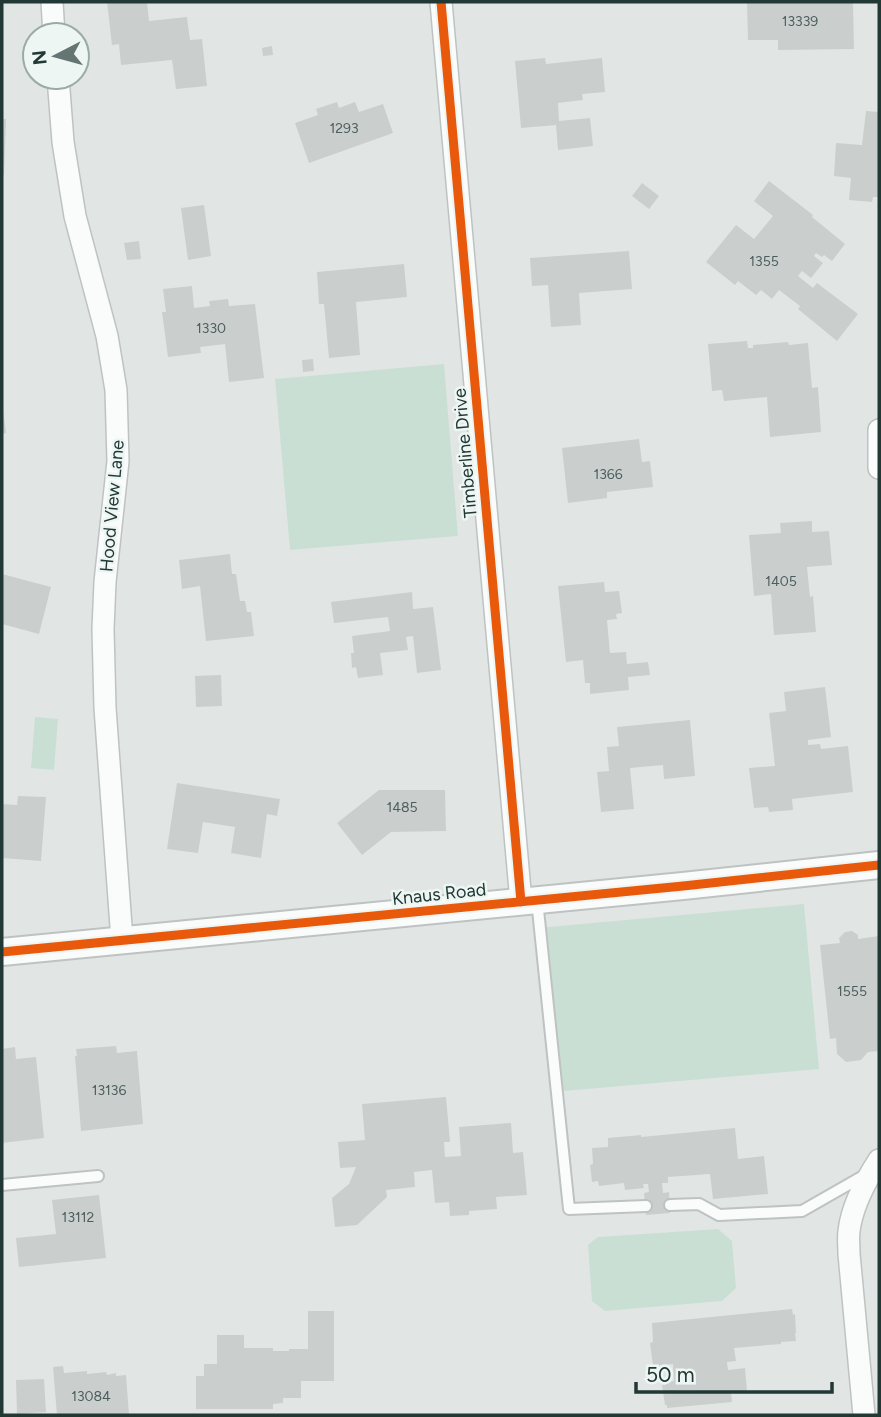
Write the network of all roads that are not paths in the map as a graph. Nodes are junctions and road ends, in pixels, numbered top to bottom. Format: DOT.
graph roads {
  1 [pos="52,2"];
  2 [pos="441,2"];
  3 [pos="53,21"];
  4 [pos="59,91"];
  5 [pos="879,430"];
  6 [pos="879,468"];
  7 [pos="879,865"];
  8 [pos="529,901"];
  9 [pos="122,940"];
  10 [pos="2,952"];
  11 [pos="875,1166"];
  12 [pos="98,1175"];
  13 [pos="2,1185"];
  14 [pos="670,1205"];
  15 [pos="646,1206"];
  16 [pos="864,1415"];
  1 -- 3 [label="street"];
  2 -- 8 [label="street, Timberline Drive"];
  4 -- 9 [label="street, Hood View Lane"];
  5 -- 6 [label="street"];
  7 -- 8 [label="street, Knaus Road"];
  8 -- 9 [label="street, Knaus Road"];
  8 -- 15 [label="lane"];
  9 -- 10 [label="street, Knaus Road"];
  11 -- 14 [label="lane"];
  11 -- 16 [label="street"];
  12 -- 13 [label="lane"];
}
